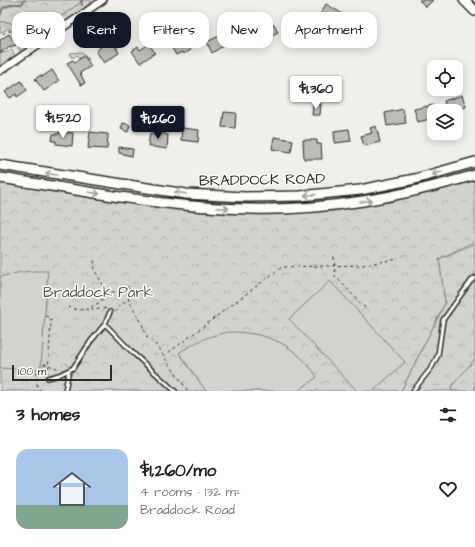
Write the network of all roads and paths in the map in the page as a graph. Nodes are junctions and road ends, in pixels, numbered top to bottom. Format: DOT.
graph roads {
  1 [pos="102,0"];
  2 [pos="464,0"];
  3 [pos="475,12"];
  4 [pos="2,34"];
  5 [pos="12,34"];
  6 [pos="0,71"];
  7 [pos="475,162"];
  8 [pos="0,166"];
  9 [pos="475,175"];
  10 [pos="0,178"];
  11 [pos="334,257"];
  12 [pos="398,259"];
  13 [pos="94,260"];
  14 [pos="334,266"];
  15 [pos="475,278"];
  16 [pos="128,286"];
  17 [pos="127,291"];
  18 [pos="106,294"];
  19 [pos="129,300"];
  20 [pos="68,307"];
  21 [pos="92,308"];
  22 [pos="367,310"];
  23 [pos="111,312"];
  24 [pos="46,316"];
  25 [pos="105,324"];
  26 [pos="164,356"];
  27 [pos="49,365"];
  28 [pos="64,369"];
  29 [pos="69,370"];
  30 [pos="48,378"];
  31 [pos="41,391"];
  32 [pos="65,391"];
  33 [pos="173,391"];
  34 [pos="188,391"];
  35 [pos="413,391"];
  1 -- 6 [label="street"];
  2 -- 3 [label="main road"];
  4 -- 5 [label="path"];
  7 -- 8 [label="main road, BRADDOCK ROAD, one-way"];
  10 -- 9 [label="main road, BRADDOCK ROAD, one-way"];
  11 -- 14 [label="path"];
  12 -- 14 [label="path"];
  13 -- 18 [label="path"];
  14 -- 22 [label="path"];
  14 -- 26 [label="path"];
  15 -- 35 [label="lane"];
  16 -- 17 [label="path"];
  17 -- 18 [label="path"];
  17 -- 19 [label="path"];
  18 -- 21 [label="path"];
  19 -- 23 [label="path"];
  19 -- 26 [label="path"];
  20 -- 21 [label="path"];
  21 -- 23 [label="path"];
  23 -- 25 [label="lane"];
  24 -- 27 [label="path"];
  25 -- 29 [label="lane"];
  25 -- 33 [label="lane"];
  26 -- 34 [label="path"];
  27 -- 28 [label="path"];
  27 -- 30 [label="path"];
  27 -- 31 [label="path"];
  29 -- 30 [label="lane"];
  29 -- 32 [label="lane"];
}
